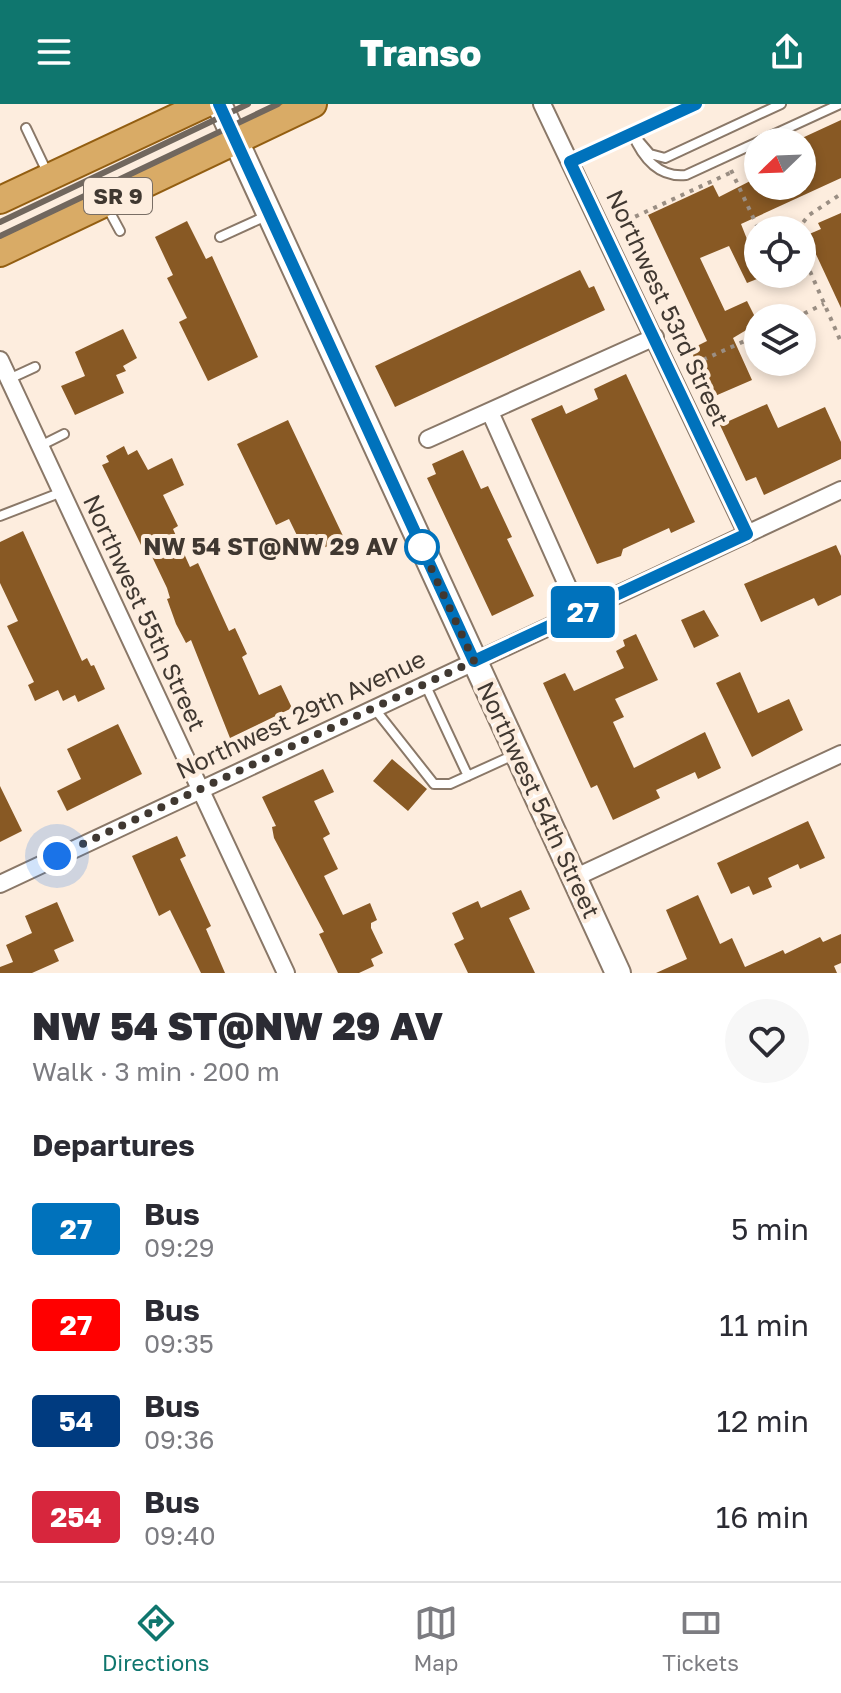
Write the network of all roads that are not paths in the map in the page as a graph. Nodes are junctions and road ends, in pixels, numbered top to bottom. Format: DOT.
graph roads {
  1 [pos="205,104"];
  2 [pos="219,104"];
  3 [pos="313,104"];
  4 [pos="542,104"];
  5 [pos="696,104"];
  6 [pos="781,104"];
  7 [pos="840,104"];
  8 [pos="26,128"];
  9 [pos="632,133"];
  10 [pos="235,140"];
  11 [pos="570,162"];
  12 [pos="50,177"];
  13 [pos="1,198"];
  14 [pos="104,203"];
  15 [pos="270,214"];
  16 [pos="120,231"];
  17 [pos="220,237"];
  18 [pos="0,253"];
  19 [pos="655,337"];
  20 [pos="0,360"];
  21 [pos="35,367"];
  22 [pos="9,379"];
  23 [pos="490,412"];
  24 [pos="64,434"];
  25 [pos="428,439"];
  26 [pos="40,446"];
  27 [pos="841,490"];
  28 [pos="62,492"];
  29 [pos="0,516"];
  30 [pos="747,534"];
  31 [pos="580,614"];
  32 [pos="474,661"];
  33 [pos="425,684"];
  34 [pos="373,708"];
  35 [pos="516,754"];
  36 [pos="841,754"];
  37 [pos="468,776"];
  38 [pos="200,788"];
  39 [pos="574,878"];
  40 [pos="0,884"];
  41 [pos="286,973"];
  42 [pos="618,973"];
  1 -- 12 [label="main road, SR 9"];
  2 -- 10 [label="main road, Northwest 54th Street"];
  3 -- 10 [label="main road, SR 9"];
  4 -- 11 [label="street, Northwest 53rd Street"];
  5 -- 9 [label="lane"];
  6 -- 9 [label="lane"];
  7 -- 9 [label="lane"];
  8 -- 12 [label="lane"];
  9 -- 11 [label="lane"];
  10 -- 14 [label="main road, SR 9"];
  10 -- 15 [label="main road, Northwest 54th Street"];
  11 -- 19 [label="street, Northwest 53rd Street"];
  12 -- 13 [label="main road, SR 9"];
  14 -- 16 [label="lane"];
  14 -- 18 [label="main road, SR 9"];
  15 -- 17 [label="lane"];
  15 -- 32 [label="main road, Northwest 54th Street"];
  19 -- 23 [label="street"];
  19 -- 30 [label="street, Northwest 53rd Street"];
  20 -- 22 [label="street, Northwest 55th Street"];
  21 -- 22 [label="lane"];
  22 -- 26 [label="street, Northwest 55th Street"];
  23 -- 25 [label="street"];
  23 -- 31 [label="street"];
  24 -- 26 [label="lane"];
  26 -- 28 [label="street, Northwest 55th Street"];
  27 -- 30 [label="street, Northwest 29th Avenue"];
  28 -- 29 [label="lane"];
  28 -- 38 [label="street, Northwest 55th Street"];
  30 -- 31 [label="street, Northwest 29th Avenue"];
  31 -- 32 [label="street, Northwest 29th Avenue"];
  32 -- 33 [label="street, Northwest 29th Avenue"];
  32 -- 35 [label="main road, Northwest 54th Street"];
  33 -- 34 [label="street, Northwest 29th Avenue"];
  33 -- 37 [label="lane"];
  34 -- 37 [label="lane"];
  34 -- 38 [label="street, Northwest 29th Avenue"];
  35 -- 37 [label="lane"];
  35 -- 39 [label="main road, Northwest 54th Street"];
  36 -- 39 [label="street"];
  38 -- 40 [label="street, Northwest 29th Avenue"];
  38 -- 41 [label="street, Northwest 55th Street"];
  39 -- 42 [label="main road, Northwest 54th Street"];
}
